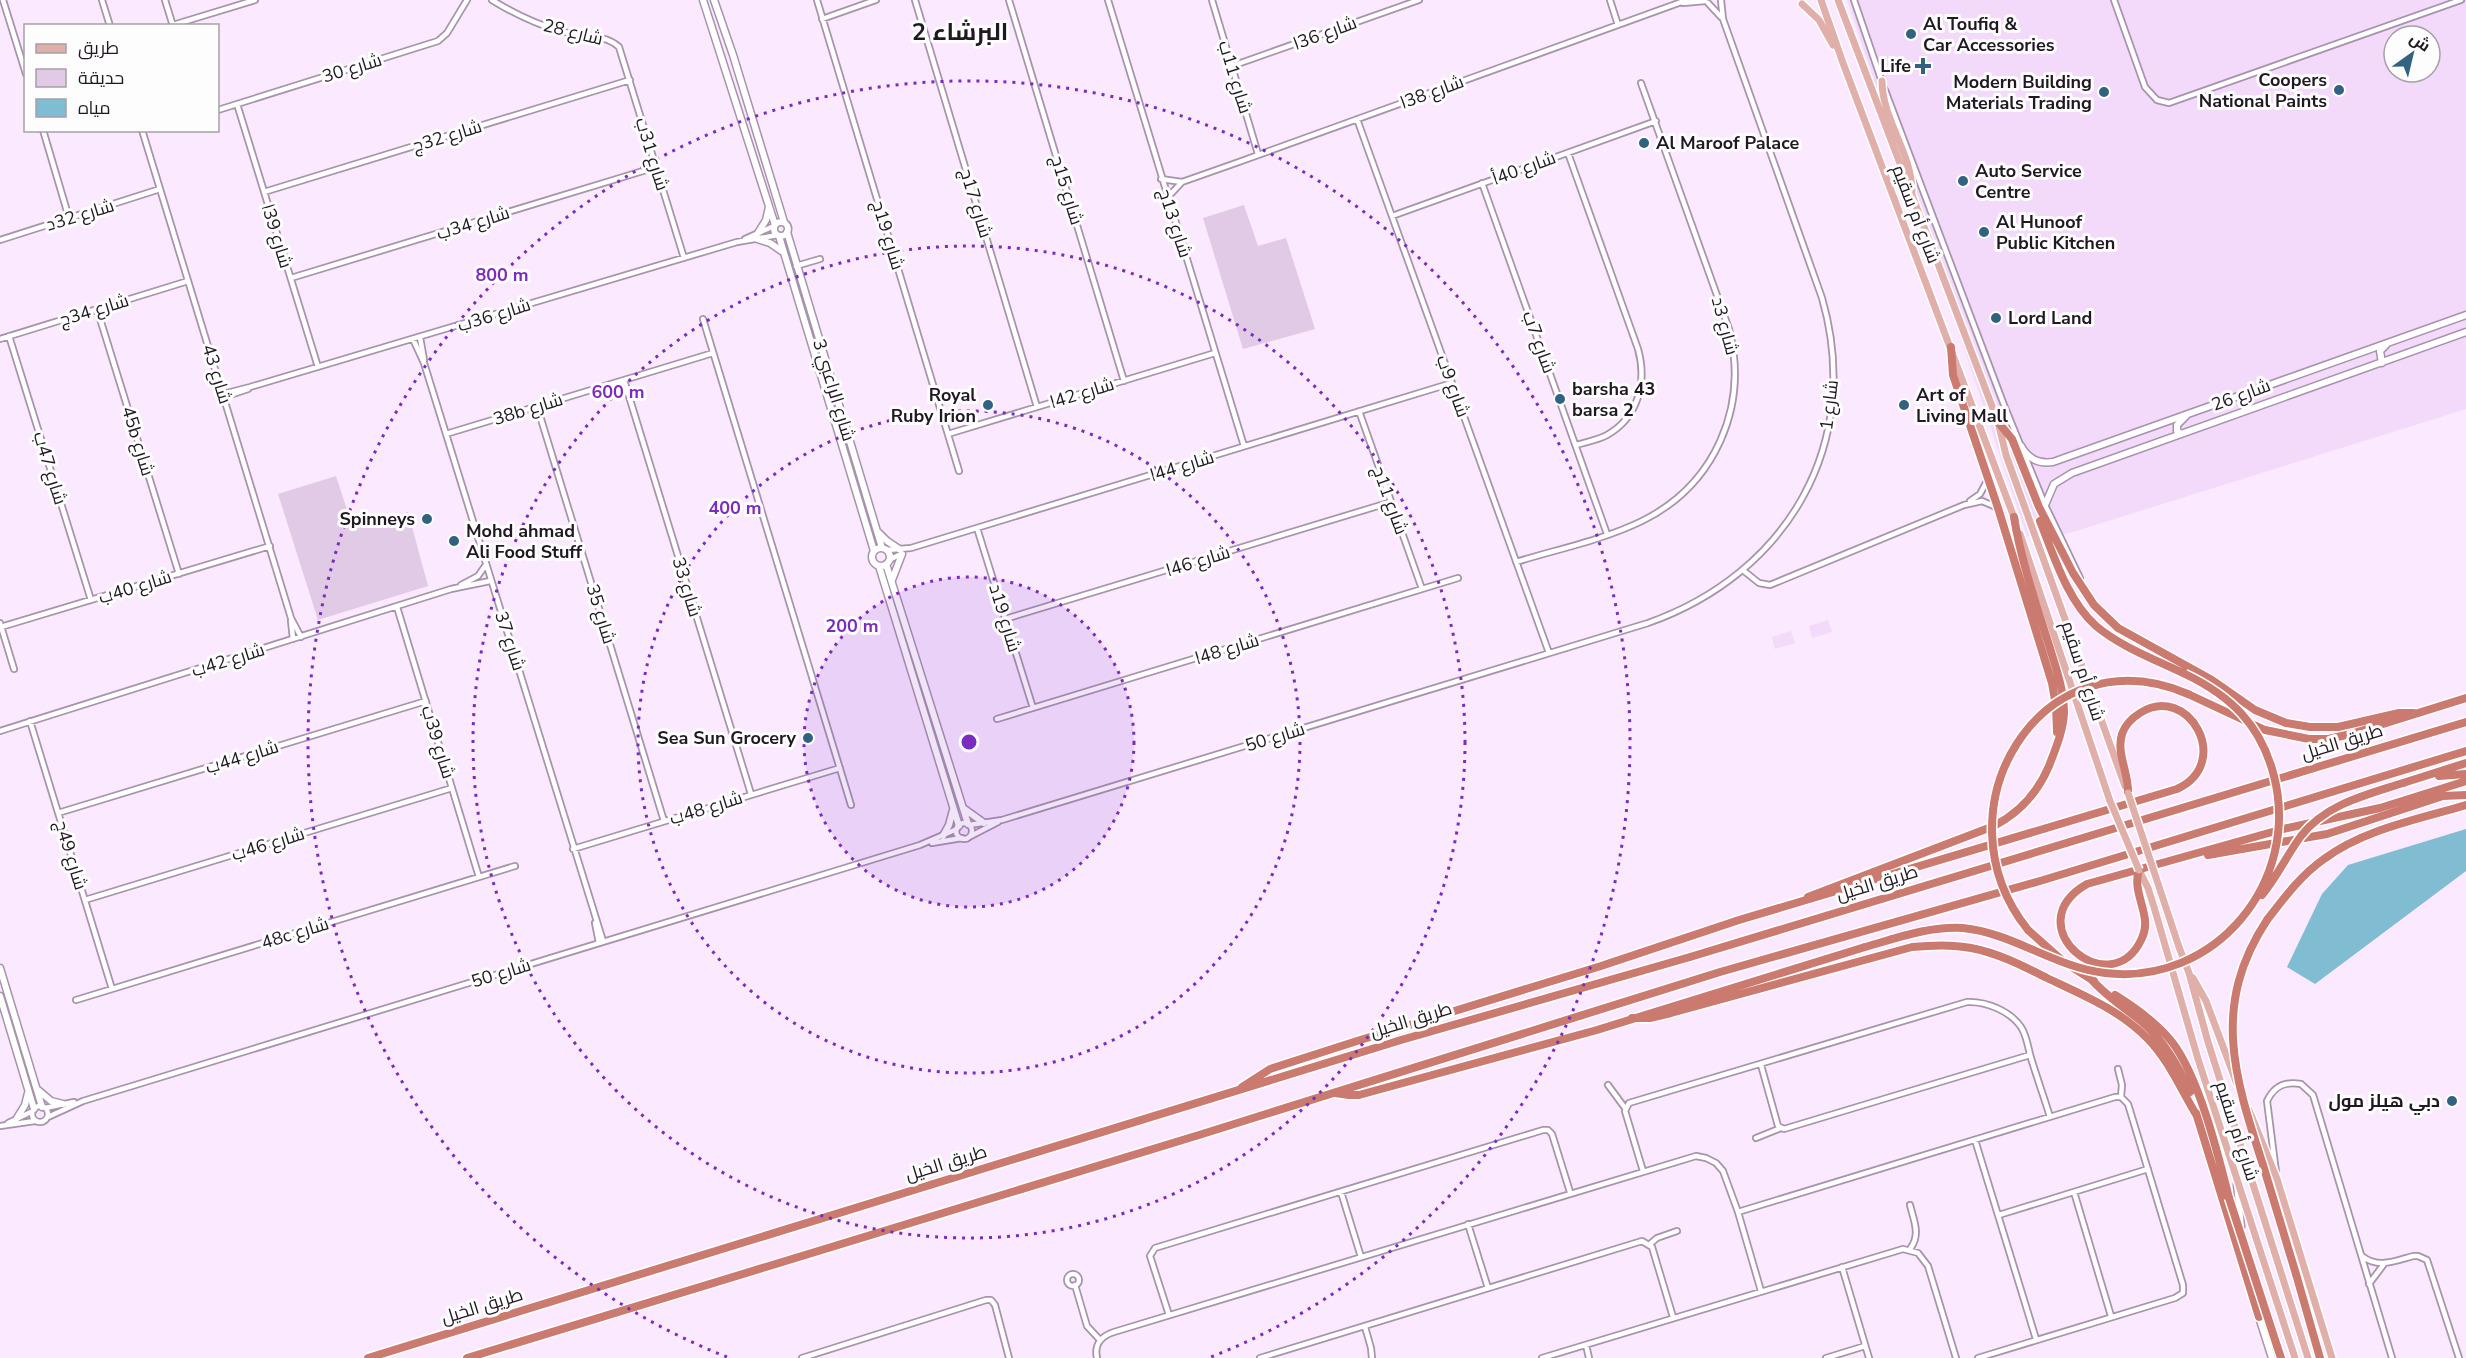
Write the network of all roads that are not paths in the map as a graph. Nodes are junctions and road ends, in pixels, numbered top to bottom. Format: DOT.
graph roads {
  1 [pos="3,0"];
  2 [pos="102,0"];
  3 [pos="165,0"];
  4 [pos="255,0"];
  5 [pos="466,0"];
  6 [pos="492,0"];
  7 [pos="703,0"];
  8 [pos="817,0"];
  9 [pos="876,0"];
  10 [pos="915,0"];
  11 [pos="1009,0"];
  12 [pos="1108,0"];
  13 [pos="1212,0"];
  14 [pos="1419,0"];
  15 [pos="1610,0"];
  16 [pos="1720,0"];
  17 [pos="1821,0"];
  18 [pos="1838,0"];
  19 [pos="1854,0"];
  20 [pos="2114,0"];
  21 [pos="2461,0"];
  22 [pos="715,1"];
  23 [pos="1685,1"];
  24 [pos="1706,1"];
  25 [pos="1802,4"];
  26 [pos="822,19"];
  27 [pos="1723,19"];
  28 [pos="109,24"];
  29 [pos="173,24"];
  30 [pos="176,24"];
  31 [pos="1618,25"];
  32 [pos="621,50"];
  33 [pos="1843,63"];
  34 [pos="1232,66"];
  35 [pos="24,68"];
  36 [pos="630,80"];
  37 [pos="1882,81"];
  38 [pos="1641,83"];
  39 [pos="237,104"];
  40 [pos="219,110"];
  41 [pos="1357,119"];
  42 [pos="1656,121"];
  43 [pos="44,132"];
  44 [pos="145,132"];
  45 [pos="1568,153"];
  46 [pos="1258,154"];
  47 [pos="656,167"];
  48 [pos="1161,179"];
  49 [pos="1182,182"];
  50 [pos="1482,183"];
  51 [pos="160,189"];
  52 [pos="264,192"];
  53 [pos="1168,197"];
  54 [pos="1912,197"];
  55 [pos="769,204"];
  56 [pos="1392,216"];
  57 [pos="69,218"];
  58 [pos="784,222"];
  59 [pos="774,226"];
  60 [pos="787,232"];
  61 [pos="757,236"];
  62 [pos="778,236"];
  63 [pos="0,240"];
  64 [pos="785,255"];
  65 [pos="684,258"];
  66 [pos="820,259"];
  67 [pos="796,266"];
  68 [pos="291,278"];
  69 [pos="188,282"];
  70 [pos="97,309"];
  71 [pos="2466,315"];
  72 [pos="703,319"];
  73 [pos="2466,333"];
  74 [pos="9,336"];
  75 [pos="420,337"];
  76 [pos="0,339"];
  77 [pos="413,339"];
  78 [pos="2395,341"];
  79 [pos="1951,347"];
  80 [pos="713,352"];
  81 [pos="1215,353"];
  82 [pos="424,363"];
  83 [pos="2382,363"];
  84 [pos="318,367"];
  85 [pos="624,380"];
  86 [pos="1124,381"];
  87 [pos="1452,383"];
  88 [pos="223,396"];
  89 [pos="537,406"];
  90 [pos="1037,407"];
  91 [pos="1359,411"];
  92 [pos="2188,414"];
  93 [pos="1998,425"];
  94 [pos="446,434"];
  95 [pos="948,434"];
  96 [pos="2181,434"];
  97 [pos="1576,445"];
  98 [pos="1244,446"];
  99 [pos="2021,446"];
  100 [pos="959,471"];
  101 [pos="1988,479"];
  102 [pos="1391,502"];
  103 [pos="1964,505"];
  104 [pos="2045,505"];
  105 [pos="1998,508"];
  106 [pos="2014,517"];
  107 [pos="977,528"];
  108 [pos="877,530"];
  109 [pos="1607,534"];
  110 [pos="270,546"];
  111 [pos="885,549"];
  112 [pos="874,551"];
  113 [pos="901,551"];
  114 [pos="888,562"];
  115 [pos="1516,562"];
  116 [pos="485,566"];
  117 [pos="879,566"];
  118 [pos="1744,571"];
  119 [pos="178,574"];
  120 [pos="1458,578"];
  121 [pos="892,580"];
  122 [pos="490,581"];
  123 [pos="456,588"];
  124 [pos="1422,589"];
  125 [pos="2083,589"];
  126 [pos="91,600"];
  127 [pos="397,607"];
  128 [pos="291,618"];
  129 [pos="1005,619"];
  130 [pos="1,625"];
  131 [pos="301,637"];
  132 [pos="293,639"];
  133 [pos="1549,653"];
  134 [pos="14,669"];
  135 [pos="2466,698"];
  136 [pos="426,701"];
  137 [pos="1033,708"];
  138 [pos="2414,713"];
  139 [pos="997,719"];
  140 [pos="30,721"];
  141 [pos="2466,722"];
  142 [pos="0,731"];
  143 [pos="2466,751"];
  144 [pos="2054,753"];
  145 [pos="2466,763"];
  146 [pos="840,768"];
  147 [pos="2466,774"];
  148 [pos="2466,782"];
  149 [pos="2403,783"];
  150 [pos="452,788"];
  151 [pos="2128,793"];
  152 [pos="751,794"];
  153 [pos="2466,795"];
  154 [pos="851,805"];
  155 [pos="2466,805"];
  156 [pos="953,806"];
  157 [pos="961,806"];
  158 [pos="58,813"];
  159 [pos="1002,820"];
  160 [pos="664,821"];
  161 [pos="984,823"];
  162 [pos="968,825"];
  163 [pos="958,827"];
  164 [pos="943,836"];
  165 [pos="971,836"];
  166 [pos="962,838"];
  167 [pos="920,845"];
  168 [pos="573,849"];
  169 [pos="2172,860"];
  170 [pos="515,866"];
  171 [pos="2139,870"];
  172 [pos="478,877"];
  173 [pos="85,900"];
  174 [pos="1802,903"];
  175 [pos="2254,904"];
  176 [pos="601,942"];
  177 [pos="0,968"];
  178 [pos="2189,973"];
  179 [pos="2091,979"];
  180 [pos="112,989"];
  181 [pos="0,996"];
  182 [pos="76,1000"];
  183 [pos="1632,1018"];
  184 [pos="2030,1055"];
  185 [pos="1761,1065"];
  186 [pos="2118,1069"];
  187 [pos="1608,1085"];
  188 [pos="28,1089"];
  189 [pos="37,1089"];
  190 [pos="1240,1089"];
  191 [pos="1334,1092"];
  192 [pos="2121,1097"];
  193 [pos="83,1101"];
  194 [pos="1638,1102"];
  195 [pos="63,1104"];
  196 [pos="1625,1107"];
  197 [pos="44,1108"];
  198 [pos="34,1110"];
  199 [pos="2197,1116"];
  200 [pos="48,1117"];
  201 [pos="2050,1117"];
  202 [pos="17,1118"];
  203 [pos="1628,1118"];
  204 [pos="35,1121"];
  205 [pos="0,1126"];
  206 [pos="1781,1128"];
  207 [pos="1756,1138"];
  208 [pos="1975,1140"];
  209 [pos="2148,1169"];
  210 [pos="1644,1171"];
  211 [pos="2236,1177"];
  212 [pos="2277,1179"];
  213 [pos="1341,1192"];
  214 [pos="1570,1192"];
  215 [pos="2074,1192"];
  216 [pos="1910,1205"];
  217 [pos="1738,1212"];
  218 [pos="1999,1215"];
  219 [pos="1468,1224"];
  220 [pos="1677,1232"];
  221 [pos="1650,1244"];
  222 [pos="1910,1249"];
  223 [pos="2360,1255"];
  224 [pos="1361,1257"];
  225 [pos="2384,1264"];
  226 [pos="1842,1268"];
  227 [pos="2369,1284"];
  228 [pos="1075,1286"];
  229 [pos="1488,1288"];
  230 [pos="1761,1291"];
  231 [pos="1169,1315"];
  232 [pos="2111,1316"];
  233 [pos="1673,1317"];
  234 [pos="2259,1317"];
  235 [pos="1365,1327"];
  236 [pos="2037,1339"];
  237 [pos="1100,1340"];
  238 [pos="1586,1346"];
  239 [pos="1865,1346"];
  240 [pos="1280,1355"];
  241 [pos="368,1358"];
  242 [pos="467,1358"];
  243 [pos="804,1358"];
  244 [pos="1010,1358"];
  245 [pos="1096,1358"];
  246 [pos="1260,1358"];
  247 [pos="1372,1358"];
  248 [pos="1542,1358"];
  249 [pos="1589,1358"];
  250 [pos="1826,1358"];
  251 [pos="1869,1358"];
  252 [pos="1956,1358"];
  253 [pos="1978,1358"];
  254 [pos="2272,1358"];
  255 [pos="2281,1358"];
  256 [pos="2295,1358"];
  257 [pos="2308,1358"];
  258 [pos="2322,1358"];
  259 [pos="2332,1358"];
  260 [pos="2392,1358"];
  261 [pos="2459,1358"];
  1 -- 35 [label="street"];
  2 -- 28 [label="street"];
  3 -- 29 [label="street"];
  4 -- 30 [label="street"];
  5 -- 39 [label="street, شارع 30"];
  6 -- 32 [label="street, شارع 28"];
  7 -- 55 [label="street"];
  8 -- 26 [label="street, شارع 19ج"];
  9 -- 26 [label="street"];
  10 -- 90 [label="street, شارع 17ج"];
  11 -- 86 [label="street, شارع 15ج"];
  12 -- 48 [label="street, شارع 13ج"];
  13 -- 34 [label="street, شارع 11ب"];
  14 -- 34 [label="street, شارع 36ا"];
  15 -- 31 [label="street"];
  16 -- 24 [label="street, شارع 38ا"];
  16 -- 27 [label="street, شارع 1"];
  17 -- 33 [label="main road, شارع أم سقيم"];
  18 -- 54 [label="main road, شارع أم سقيم"];
  19 -- 37 [label="street"];
  20 -- 21 [label="street"];
  22 -- 58 [label="street"];
  23 -- 24 [label="street, شارع 38ا"];
  23 -- 31 [label="street, شارع 38ا"];
  24 -- 27 [label="street, شارع 1"];
  25 -- 33 [label="main road"];
  26 -- 95 [label="street, شارع 19ج"];
  27 -- 118 [label="street, شارع 1"];
  31 -- 41 [label="street, شارع 38ا"];
  32 -- 36 [label="street, شارع 31ب"];
  33 -- 79 [label="main road, شارع أم سقيم"];
  34 -- 46 [label="street, شارع 11ب"];
  36 -- 47 [label="street, شارع 31ب"];
  36 -- 52 [label="street, شارع 32ج"];
  37 -- 54 [label="main road"];
  37 -- 99 [label="street"];
  38 -- 42 [label="street, شارع 3د"];
  39 -- 40 [label="street, شارع 30"];
  39 -- 52 [label="street, شارع 39ا"];
  41 -- 46 [label="street, شارع 38ا"];
  41 -- 56 [label="street, شارع 9ب"];
  42 -- 45 [label="street, شارع 40أ"];
  42 -- 109 [label="street, شارع 3د"];
  43 -- 57 [label="street"];
  44 -- 51 [label="street, شارع 43"];
  45 -- 50 [label="street, شارع 40أ"];
  45 -- 97 [label="street"];
  46 -- 49 [label="street, شارع 38ا"];
  47 -- 65 [label="street, شارع 31ب"];
  47 -- 68 [label="street, شارع 34ب"];
  48 -- 49 [label="street, شارع 38ا"];
  48 -- 53 [label="street, شارع 13ج"];
  49 -- 53 [label="street, شارع 38ا"];
  50 -- 56 [label="street, شارع 40أ"];
  50 -- 97 [label="street, شارع 7ب"];
  51 -- 57 [label="street, شارع 32د"];
  51 -- 69 [label="street, شارع 43"];
  52 -- 68 [label="street, شارع 39ا"];
  53 -- 81 [label="street, شارع 13ج"];
  54 -- 93 [label="main road, شارع أم سقيم"];
  55 -- 59 [label="street"];
  55 -- 61 [label="street"];
  56 -- 87 [label="street, شارع 9ب"];
  57 -- 63 [label="street, شارع 32د"];
  58 -- 59 [label="street"];
  58 -- 60 [label="street"];
  59 -- 61 [label="street, شارع 36ب"];
  59 -- 62 [label="street"];
  60 -- 62 [label="street"];
  60 -- 67 [label="street, شارع الراعبي 3"];
  61 -- 62 [label="street, شارع 36ب"];
  61 -- 64 [label="street"];
  61 -- 65 [label="street, شارع 36ب"];
  62 -- 64 [label="street, شارع الراعبي 3"];
  64 -- 112 [label="street, شارع الراعبي 3"];
  65 -- 75 [label="street, شارع 36ب"];
  66 -- 67 [label="street"];
  67 -- 108 [label="street, شارع الراعبي 3"];
  68 -- 84 [label="street, شارع 39ا"];
  69 -- 70 [label="street, شارع 34ج"];
  69 -- 88 [label="street, شارع 43"];
  70 -- 74 [label="street, شارع 34ج"];
  70 -- 119 [label="street, 45b شارع"];
  71 -- 78 [label="street, شارع 26"];
  72 -- 80 [label="street"];
  73 -- 83 [label="street, شارع 26"];
  74 -- 76 [label="street, شارع 34ج"];
  74 -- 126 [label="street, شارع 47ب"];
  75 -- 77 [label="street, شارع 36ب"];
  75 -- 82 [label="street, شارع 37"];
  77 -- 82 [label="street, شارع 37"];
  77 -- 84 [label="street, شارع 36ب"];
  78 -- 83 [label="street"];
  78 -- 92 [label="street, شارع 26"];
  79 -- 101 [label="highway"];
  79 -- 106 [label="main road, شارع أم سقيم"];
  80 -- 85 [label="street, 38b شارع"];
  80 -- 146 [label="street"];
  81 -- 86 [label="street, شارع 42ا"];
  81 -- 98 [label="street, شارع 13ج"];
  82 -- 94 [label="street, شارع 37"];
  83 -- 96 [label="street, شارع 26"];
  84 -- 88 [label="street, شارع 36ب"];
  85 -- 89 [label="street, 38b شارع"];
  85 -- 152 [label="street, شارع 33"];
  86 -- 90 [label="street, شارع 42ا"];
  87 -- 91 [label="street, شارع 44ا"];
  87 -- 115 [label="street, شارع 9ب"];
  88 -- 110 [label="street, شارع 43"];
  89 -- 94 [label="street, 38b شارع"];
  89 -- 160 [label="street, شارع 35"];
  90 -- 95 [label="street, شارع 42ا"];
  91 -- 98 [label="street, شارع 44ا"];
  91 -- 102 [label="street, شارع 11ج"];
  92 -- 96 [label="street"];
  92 -- 99 [label="street, شارع 26"];
  93 -- 125 [label="highway"];
  93 -- 151 [label="main road, شارع أم سقيم"];
  93 -- 175 [label="highway, bridge"];
  94 -- 116 [label="street, شارع 37"];
  95 -- 100 [label="street, شارع 19ج"];
  96 -- 104 [label="street, شارع 26"];
  97 -- 109 [label="street, شارع 7ب"];
  98 -- 107 [label="street, شارع 44ا"];
  99 -- 104 [label="street"];
  101 -- 103 [label="street"];
  101 -- 105 [label="highway"];
  102 -- 124 [label="street, شارع 11ج"];
  102 -- 129 [label="street, شارع 46ا"];
  103 -- 105 [label="street"];
  103 -- 118 [label="street"];
  104 -- 125 [label="street"];
  105 -- 144 [label="highway"];
  106 -- 144 [label="highway"];
  106 -- 171 [label="main road, شارع أم سقيم, bridge"];
  107 -- 113 [label="street, شارع 44ا"];
  107 -- 129 [label="street, شارع 19د"];
  108 -- 111 [label="street, شارع الراعبي 3"];
  108 -- 113 [label="street"];
  109 -- 115 [label="street, شارع 3د"];
  110 -- 119 [label="street, شارع 40ب"];
  110 -- 128 [label="street, شارع 43"];
  111 -- 112 [label="street"];
  111 -- 113 [label="street, شارع 44ا"];
  111 -- 114 [label="street, شارع الراعبي 3"];
  112 -- 117 [label="street, شارع الراعبي 3"];
  113 -- 114 [label="street, شارع 44ا"];
  113 -- 121 [label="street"];
  114 -- 117 [label="street"];
  114 -- 121 [label="street"];
  115 -- 133 [label="street, شارع 9ب"];
  116 -- 122 [label="street, شارع 37"];
  116 -- 123 [label="street, شارع 42ب"];
  117 -- 156 [label="street"];
  118 -- 133 [label="street, شارع 1"];
  119 -- 126 [label="street, شارع 40ب"];
  120 -- 124 [label="street, شارع 48ا"];
  121 -- 157 [label="street"];
  122 -- 123 [label="street, شارع 42ب"];
  122 -- 168 [label="street, شارع 37"];
  123 -- 127 [label="street, شارع 42ب"];
  124 -- 137 [label="street, شارع 48ا"];
  125 -- 138 [label="highway"];
  126 -- 130 [label="street, شارع 40ب"];
  127 -- 131 [label="street, شارع 42ب"];
  127 -- 136 [label="street, شارع 39ب"];
  128 -- 131 [label="street, شارع 43"];
  128 -- 132 [label="street, شارع 43"];
  129 -- 137 [label="street, شارع 19د"];
  130 -- 134 [label="street"];
  131 -- 132 [label="street, شارع 42ب"];
  132 -- 140 [label="street, شارع 42ب"];
  133 -- 159 [label="street, شارع 50"];
  135 -- 138 [label="highway"];
  136 -- 150 [label="street, شارع 39ب"];
  136 -- 158 [label="street, شارع 44ب"];
  137 -- 139 [label="street, شارع 48ا"];
  138 -- 179 [label="highway, bridge"];
  140 -- 142 [label="street, شارع 42ب"];
  140 -- 158 [label="street, شارع 49ج"];
  141 -- 190 [label="highway, طريق الخيل"];
  143 -- 191 [label="highway"];
  144 -- 174 [label="highway"];
  145 -- 149 [label="highway"];
  146 -- 152 [label="street, شارع 48ب"];
  146 -- 154 [label="street"];
  147 -- 149 [label="highway"];
  148 -- 169 [label="highway"];
  149 -- 175 [label="highway, bridge"];
  150 -- 172 [label="street, شارع 39ب"];
  150 -- 173 [label="street, شارع 46ب"];
  151 -- 174 [label="highway"];
  151 -- 178 [label="main road, شارع أم سقيم, bridge"];
  152 -- 160 [label="street, شارع 48ب"];
  153 -- 169 [label="highway"];
  155 -- 258 [label="highway, bridge"];
  156 -- 163 [label="street"];
  156 -- 164 [label="street"];
  157 -- 161 [label="street"];
  157 -- 162 [label="street"];
  158 -- 173 [label="street, شارع 49ج"];
  159 -- 161 [label="street, شارع 50"];
  159 -- 165 [label="street, شارع 50"];
  160 -- 168 [label="street, شارع 48ب"];
  161 -- 162 [label="street, شارع 50"];
  162 -- 163 [label="street"];
  162 -- 165 [label="street"];
  163 -- 164 [label="street, شارع 50"];
  163 -- 166 [label="street"];
  164 -- 167 [label="street, شارع 50"];
  165 -- 166 [label="street"];
  166 -- 167 [label="street, شارع 50"];
  167 -- 176 [label="street, شارع 50"];
  168 -- 176 [label="street, شارع 37"];
  169 -- 171 [label="highway"];
  170 -- 172 [label="street, 48c شارع"];
  171 -- 211 [label="main road, شارع أم سقيم"];
  172 -- 180 [label="street, 48c شارع"];
  173 -- 180 [label="street, شارع 49ج"];
  174 -- 190 [label="highway"];
  175 -- 183 [label="highway, bridge"];
  176 -- 193 [label="street, شارع 50"];
  177 -- 189 [label="street"];
  178 -- 212 [label="main road"];
  178 -- 257 [label="main road, شارع أم سقيم"];
  179 -- 199 [label="highway"];
  179 -- 255 [label="highway, bridge"];
  180 -- 182 [label="street, 48c شارع"];
  181 -- 188 [label="street"];
  183 -- 191 [label="highway"];
  183 -- 199 [label="highway"];
  184 -- 185 [label="street"];
  184 -- 201 [label="street"];
  184 -- 206 [label="street"];
  185 -- 194 [label="street"];
  185 -- 206 [label="street"];
  186 -- 192 [label="street"];
  187 -- 196 [label="street"];
  188 -- 198 [label="street"];
  188 -- 202 [label="street"];
  189 -- 195 [label="street"];
  189 -- 197 [label="street"];
  190 -- 241 [label="highway, طريق الخيل"];
  191 -- 242 [label="highway"];
  192 -- 201 [label="street"];
  192 -- 209 [label="street"];
  193 -- 195 [label="street, شارع 50"];
  193 -- 200 [label="street, شارع 50"];
  194 -- 196 [label="street"];
  194 -- 203 [label="street"];
  195 -- 197 [label="street, شارع 50"];
  196 -- 203 [label="street"];
  197 -- 198 [label="street, شارع 50"];
  197 -- 200 [label="street"];
  198 -- 202 [label="street, شارع 50"];
  198 -- 204 [label="street"];
  199 -- 234 [label="highway"];
  200 -- 204 [label="street, شارع 50"];
  201 -- 208 [label="street"];
  202 -- 205 [label="street, شارع 50"];
  203 -- 210 [label="street"];
  204 -- 205 [label="street, شارع 50"];
  206 -- 207 [label="street"];
  208 -- 217 [label="street"];
  208 -- 218 [label="street"];
  209 -- 215 [label="street"];
  209 -- 232 [label="street"];
  210 -- 214 [label="street"];
  210 -- 217 [label="street"];
  211 -- 234 [label="street"];
  211 -- 256 [label="main road, شارع أم سقيم"];
  212 -- 223 [label="street"];
  212 -- 259 [label="main road"];
  213 -- 214 [label="street"];
  213 -- 224 [label="street"];
  213 -- 231 [label="street"];
  214 -- 219 [label="street"];
  215 -- 218 [label="street"];
  215 -- 232 [label="street"];
  216 -- 222 [label="street"];
  217 -- 230 [label="street"];
  218 -- 236 [label="street"];
  219 -- 224 [label="street"];
  219 -- 229 [label="street"];
  220 -- 221 [label="street"];
  221 -- 229 [label="street"];
  221 -- 233 [label="street"];
  222 -- 226 [label="street"];
  222 -- 252 [label="street"];
  223 -- 225 [label="street"];
  223 -- 227 [label="street"];
  224 -- 231 [label="street"];
  225 -- 227 [label="street"];
  225 -- 261 [label="street"];
  226 -- 230 [label="street"];
  226 -- 239 [label="street"];
  227 -- 260 [label="street"];
  228 -- 237 [label="street"];
  229 -- 235 [label="street"];
  230 -- 233 [label="street"];
  231 -- 237 [label="street"];
  232 -- 236 [label="street"];
  233 -- 238 [label="street"];
  234 -- 254 [label="street"];
  235 -- 240 [label="street"];
  235 -- 247 [label="street"];
  236 -- 253 [label="street"];
  237 -- 245 [label="street"];
  238 -- 248 [label="street"];
  238 -- 249 [label="street"];
  239 -- 250 [label="street"];
  239 -- 251 [label="street"];
  240 -- 246 [label="street"];
  243 -- 244 [label="street"];
}
